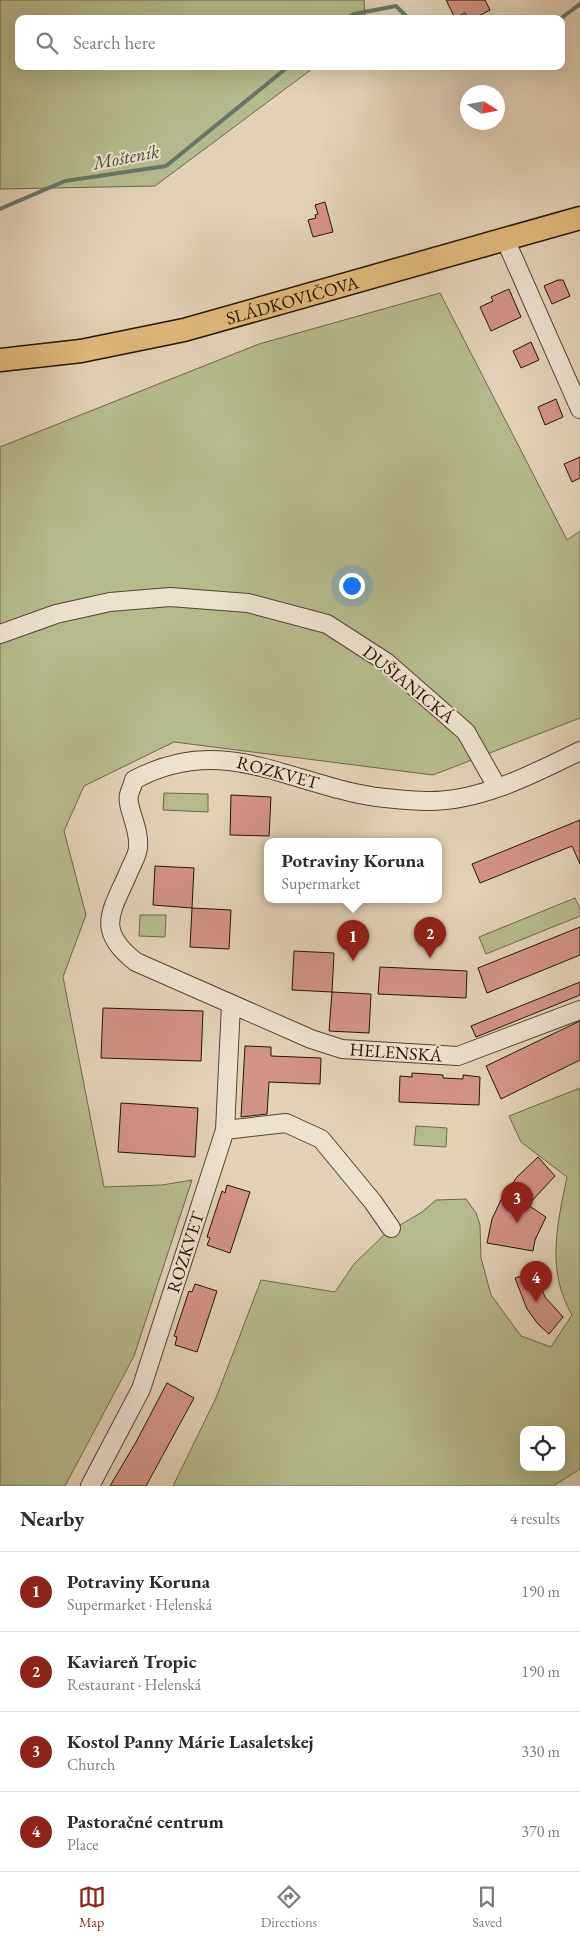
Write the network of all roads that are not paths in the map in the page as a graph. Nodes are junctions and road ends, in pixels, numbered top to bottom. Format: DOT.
graph roads {
  1 [pos="580,218"];
  2 [pos="505,239"];
  3 [pos="0,360"];
  4 [pos="580,409"];
  5 [pos="0,634"];
  6 [pos="580,750"];
  7 [pos="497,787"];
  8 [pos="214,997"];
  9 [pos="231,1005"];
  10 [pos="580,1010"];
  11 [pos="225,1130"];
  12 [pos="391,1228"];
  13 [pos="90,1486"];
  1 -- 2 [label="main road, SLÁDKOVIČOVA"];
  2 -- 3 [label="main road, SLÁDKOVIČOVA"];
  2 -- 4 [label="street"];
  5 -- 7 [label="street, DUŠIANICKÁ"];
  6 -- 7 [label="street, ROZKVET"];
  7 -- 8 [label="street, ROZKVET"];
  8 -- 9 [label="street, HELENSKÁ"];
  9 -- 10 [label="street, HELENSKÁ"];
  9 -- 11 [label="street, ROZKVET"];
  11 -- 12 [label="street"];
  11 -- 13 [label="street, ROZKVET"];
}
